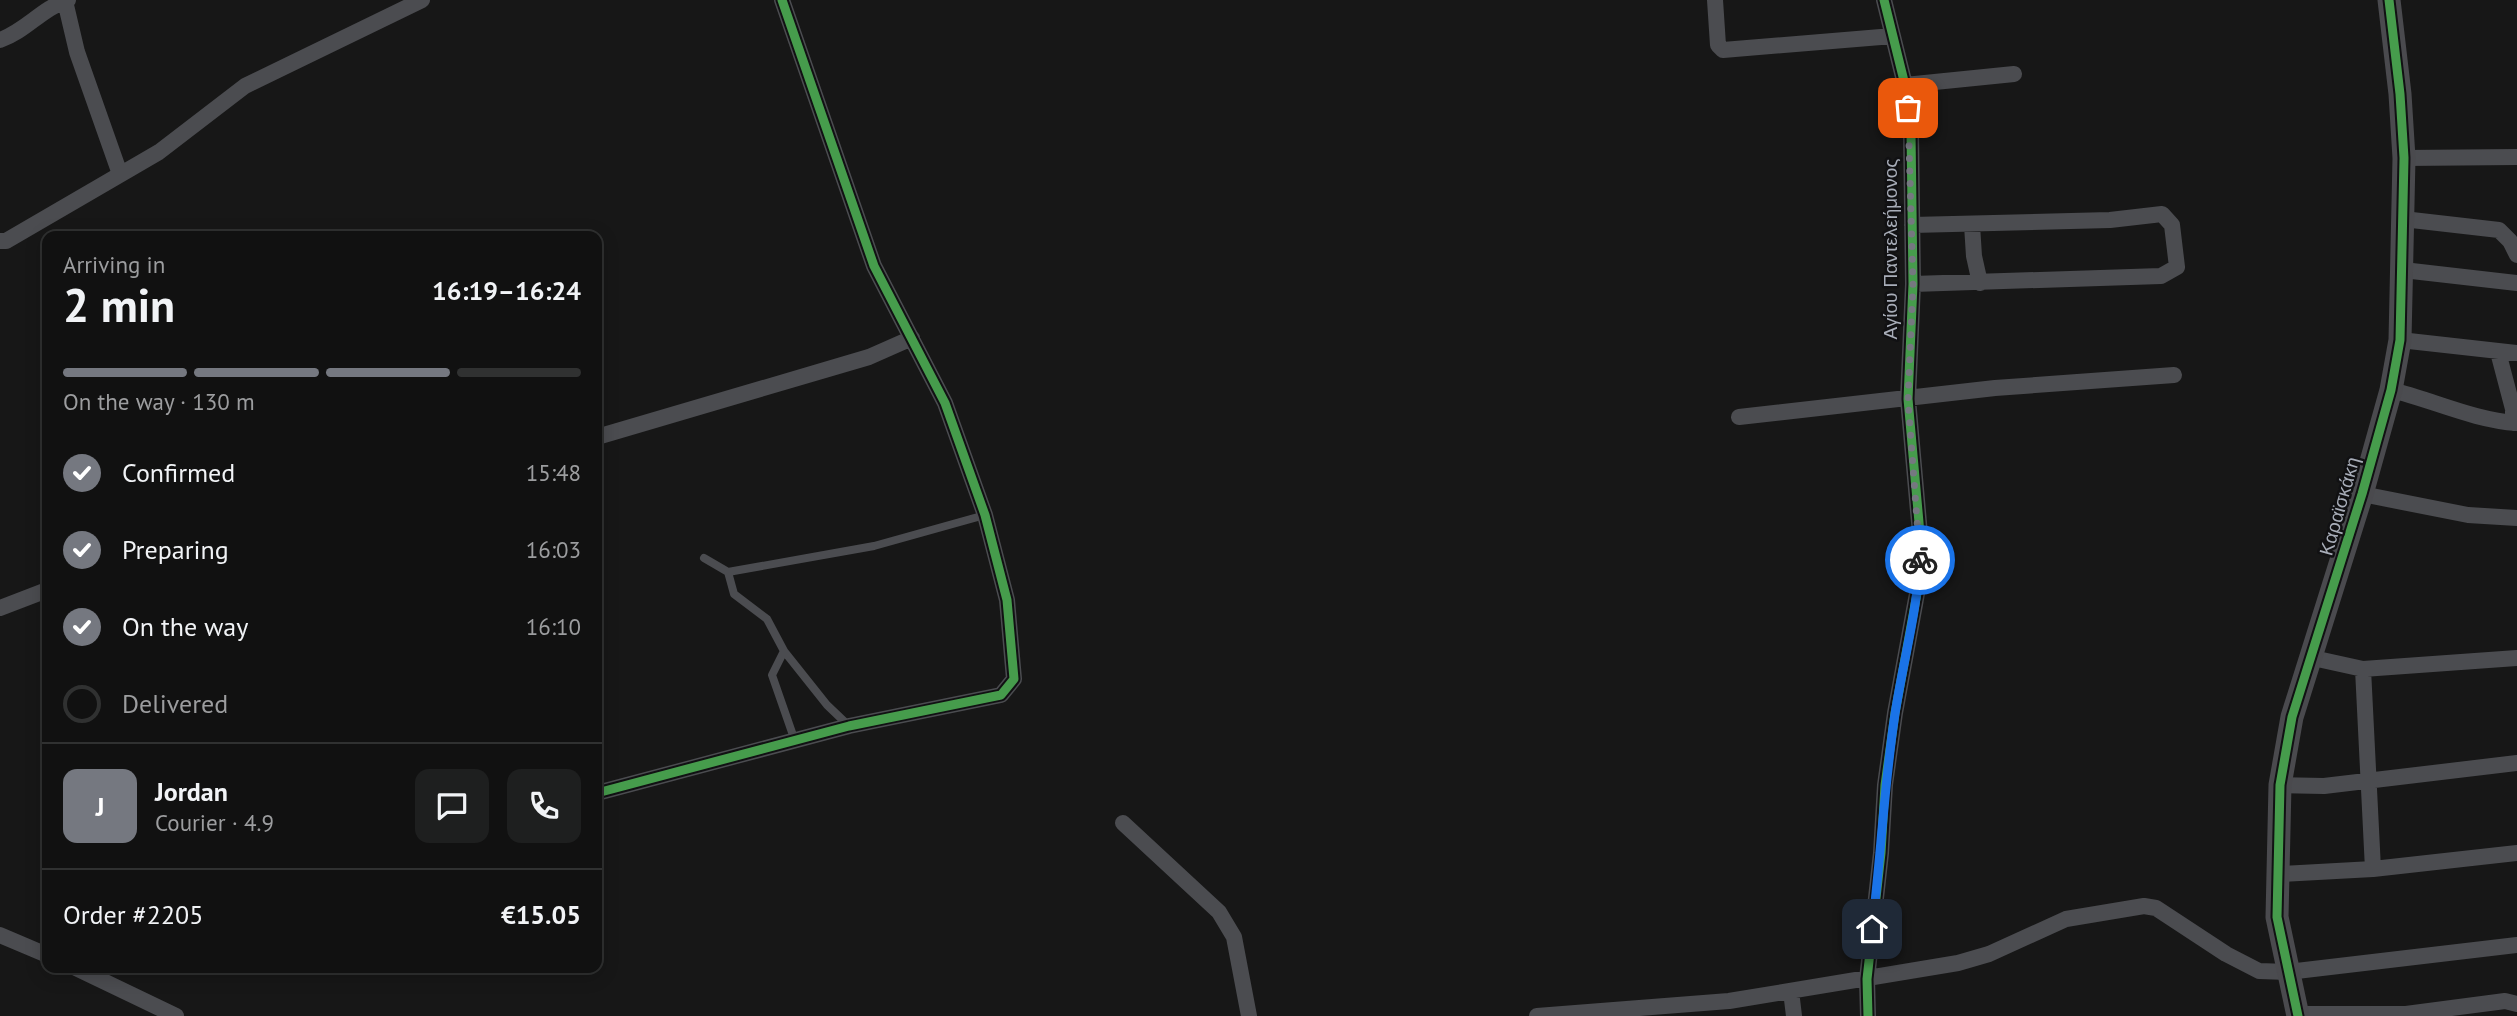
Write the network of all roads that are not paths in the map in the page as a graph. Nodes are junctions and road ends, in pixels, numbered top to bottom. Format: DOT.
graph roads {
  1 [pos="66,0"];
  2 [pos="422,0"];
  3 [pos="782,0"];
  4 [pos="1716,0"];
  5 [pos="1884,0"];
  6 [pos="2389,0"];
  7 [pos="1893,36"];
  8 [pos="0,40"];
  9 [pos="2014,74"];
  10 [pos="1905,85"];
  11 [pos="2517,157"];
  12 [pos="2403,158"];
  13 [pos="120,174"];
  14 [pos="2403,219"];
  15 [pos="1912,225"];
  16 [pos="1972,225"];
  17 [pos="0,241"];
  18 [pos="2517,255"];
  19 [pos="2403,270"];
  20 [pos="1980,282"];
  21 [pos="2517,283"];
  22 [pos="1913,284"];
  23 [pos="912,338"];
  24 [pos="2400,340"];
  25 [pos="2498,352"];
  26 [pos="2517,353"];
  27 [pos="2174,376"];
  28 [pos="2391,390"];
  29 [pos="1908,400"];
  30 [pos="1739,417"];
  31 [pos="2515,423"];
  32 [pos="602,436"];
  33 [pos="2362,494"];
  34 [pos="985,515"];
  35 [pos="2517,518"];
  36 [pos="704,558"];
  37 [pos="728,572"];
  38 [pos="42,592"];
  39 [pos="0,608"];
  40 [pos="784,651"];
  41 [pos="2313,658"];
  42 [pos="2517,658"];
  43 [pos="2363,669"];
  44 [pos="849,726"];
  45 [pos="795,741"];
  46 [pos="2517,763"];
  47 [pos="2367,782"];
  48 [pos="2280,785"];
  49 [pos="602,792"];
  50 [pos="1123,823"];
  51 [pos="2517,853"];
  52 [pos="2373,869"];
  53 [pos="2280,874"];
  54 [pos="0,935"];
  55 [pos="2517,945"];
  56 [pos="42,950"];
  57 [pos="2288,972"];
  58 [pos="86,973"];
  59 [pos="1867,979"];
  60 [pos="1791,991"];
  61 [pos="2517,1004"];
  62 [pos="168,1013"];
  63 [pos="2297,1015"];
  64 [pos="1249,1016"];
  65 [pos="1537,1016"];
  66 [pos="1794,1016"];
  67 [pos="1868,1016"];
  1 -- 8 [label="street"];
  1 -- 13 [label="street"];
  2 -- 13 [label="street"];
  3 -- 23 [label="street"];
  4 -- 7 [label="street"];
  5 -- 7 [label="street, Αγίου Παντελεήμονος"];
  6 -- 12 [label="street, Καραϊσκάκη"];
  7 -- 10 [label="street, Αγίου Παντελεήμονος"];
  9 -- 10 [label="street"];
  10 -- 15 [label="street, Αγίου Παντελεήμονος"];
  11 -- 12 [label="street"];
  12 -- 14 [label="street, Καραϊσκάκη"];
  13 -- 17 [label="street"];
  14 -- 18 [label="street"];
  14 -- 19 [label="street, Καραϊσκάκη"];
  15 -- 16 [label="street"];
  15 -- 22 [label="street, Αγίου Παντελεήμονος"];
  16 -- 20 [label="street"];
  16 -- 20 [label="street"];
  19 -- 21 [label="street"];
  19 -- 24 [label="street, Καραϊσκάκη"];
  20 -- 22 [label="street"];
  22 -- 29 [label="street, Αγίου Παντελεήμονος"];
  23 -- 32 [label="street"];
  23 -- 34 [label="street"];
  24 -- 25 [label="street"];
  24 -- 28 [label="street, Καραϊσκάκη"];
  25 -- 26 [label="street"];
  25 -- 31 [label="street"];
  27 -- 29 [label="street"];
  28 -- 31 [label="street"];
  28 -- 33 [label="street, Καραϊσκάκη"];
  29 -- 30 [label="street"];
  29 -- 59 [label="street, Αγίου Παντελεήμονος"];
  33 -- 35 [label="street"];
  33 -- 41 [label="street, Καραϊσκάκη"];
  34 -- 37 [label="lane"];
  34 -- 44 [label="street"];
  36 -- 37 [label="lane"];
  37 -- 40 [label="lane"];
  38 -- 39 [label="street"];
  40 -- 44 [label="lane"];
  40 -- 45 [label="lane"];
  41 -- 43 [label="street"];
  41 -- 48 [label="street, Καραϊσκάκη"];
  42 -- 43 [label="street"];
  43 -- 47 [label="street"];
  44 -- 45 [label="street"];
  45 -- 49 [label="street"];
  46 -- 47 [label="street"];
  47 -- 48 [label="street"];
  47 -- 52 [label="street"];
  48 -- 53 [label="street, Καραϊσκάκη"];
  50 -- 64 [label="street"];
  51 -- 52 [label="street"];
  52 -- 53 [label="street"];
  53 -- 57 [label="street, Καραϊσκάκη"];
  54 -- 56 [label="street"];
  55 -- 57 [label="street"];
  57 -- 59 [label="street"];
  57 -- 63 [label="street, Καραϊσκάκη"];
  58 -- 62 [label="street"];
  59 -- 60 [label="street"];
  59 -- 67 [label="street, Αγίου Παντελεήμονος"];
  60 -- 65 [label="street"];
  60 -- 66 [label="street"];
  61 -- 63 [label="street"];
}
